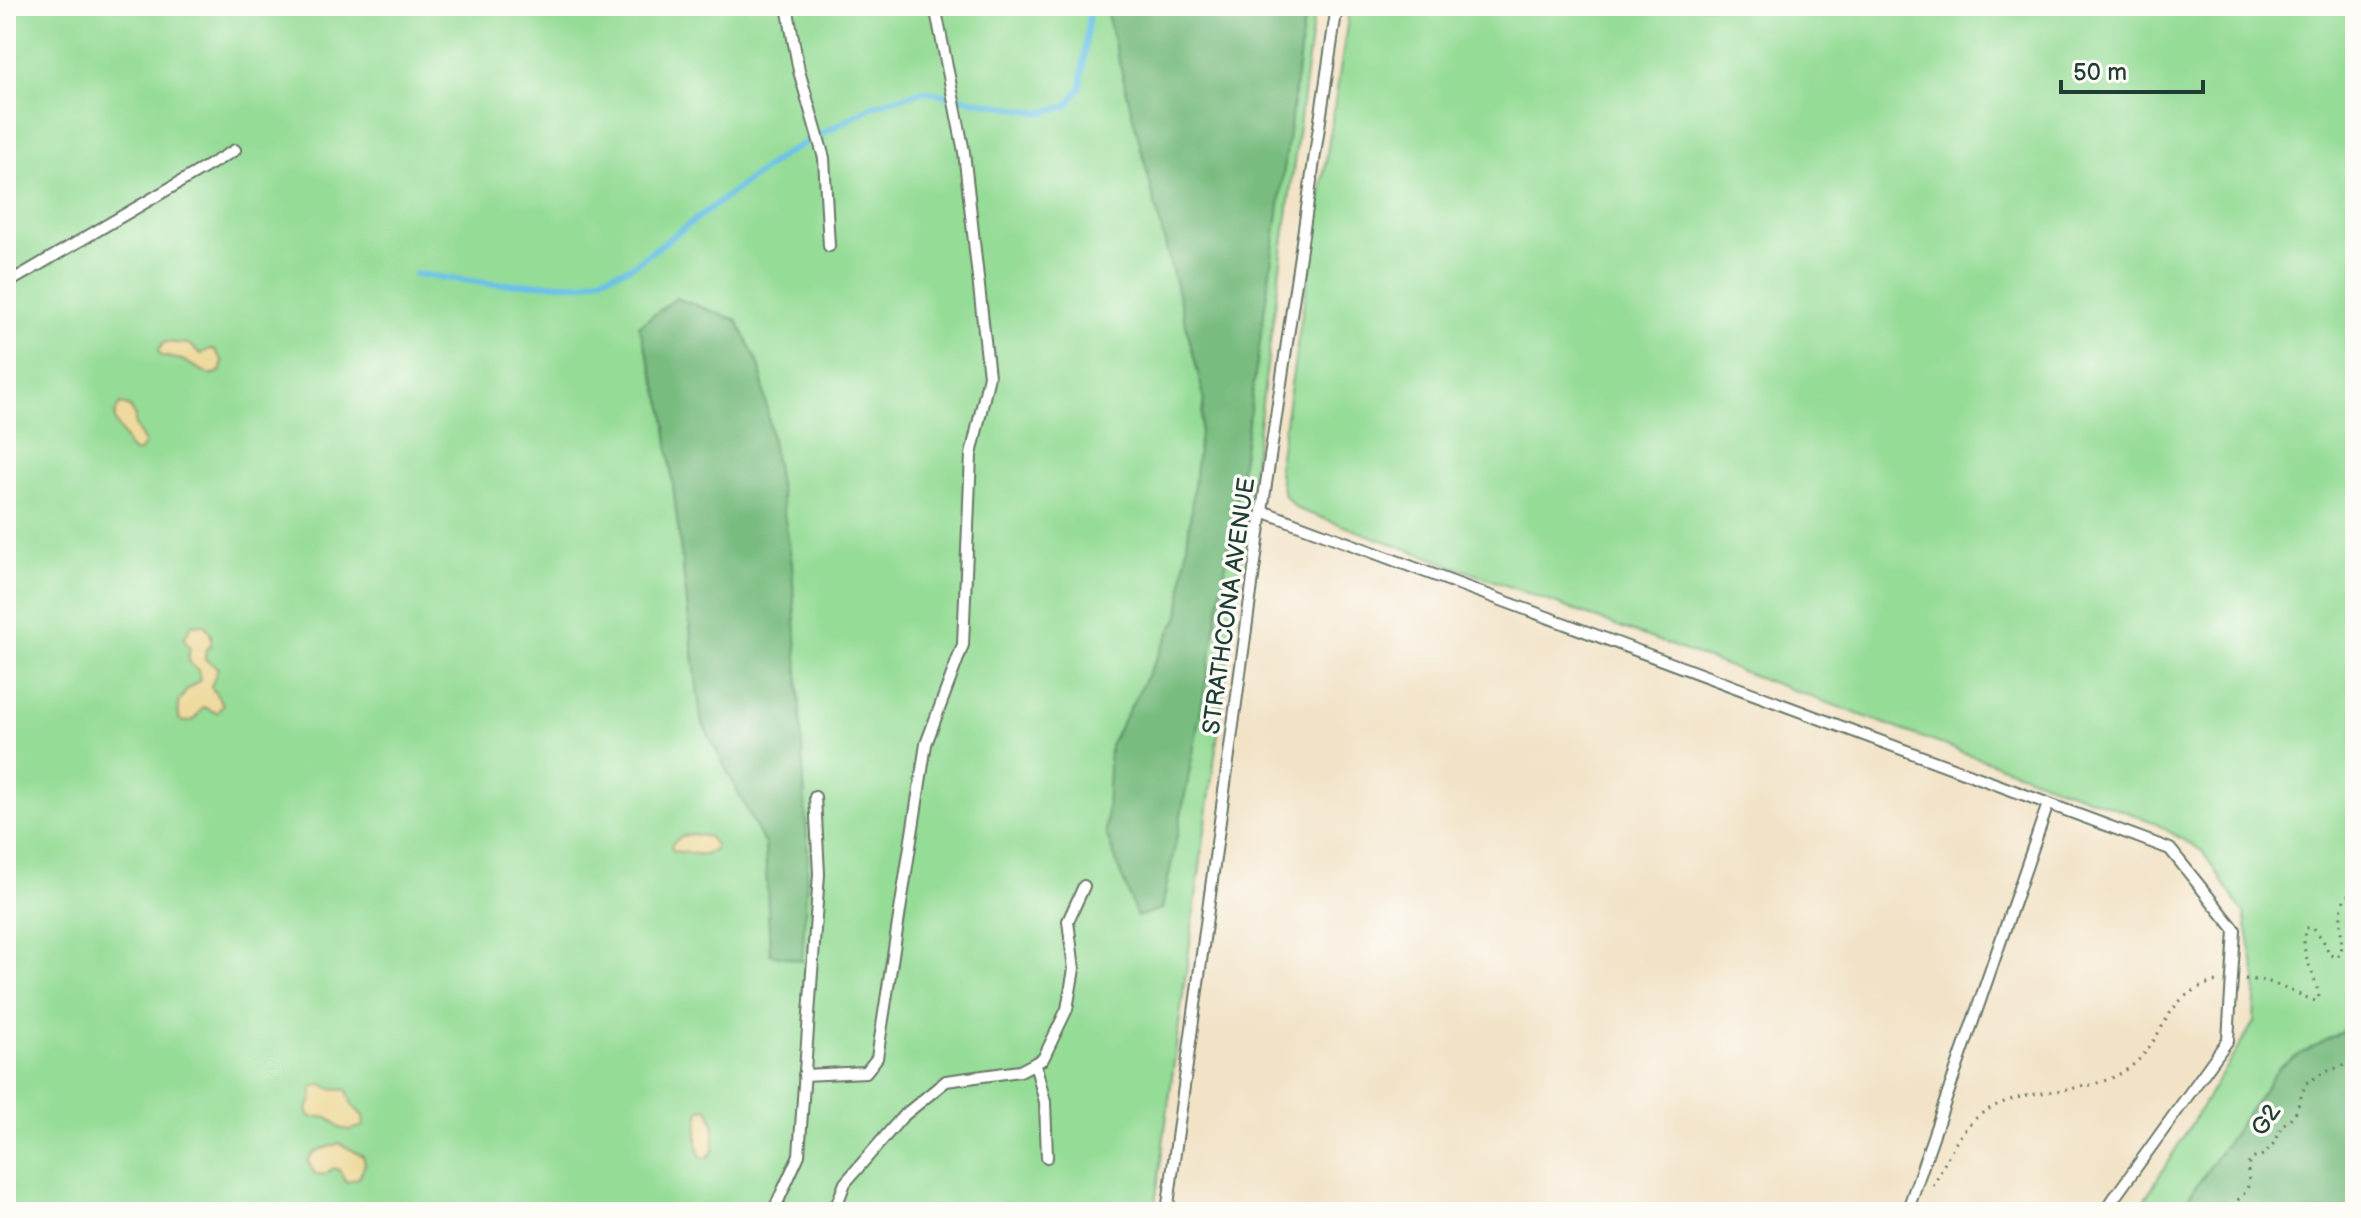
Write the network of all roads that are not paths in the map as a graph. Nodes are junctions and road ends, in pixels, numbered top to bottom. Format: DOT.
graph roads {
  1 [pos="787,6"];
  2 [pos="935,6"];
  3 [pos="1337,6"];
  4 [pos="235,150"];
  5 [pos="829,246"];
  6 [pos="6,284"];
  7 [pos="1262,511"];
  8 [pos="815,797"];
  9 [pos="2048,804"];
  10 [pos="1084,886"];
  11 [pos="1035,1063"];
  12 [pos="804,1075"];
  13 [pos="1047,1157"];
  14 [pos="773,1212"];
  15 [pos="834,1212"];
  16 [pos="1167,1212"];
  17 [pos="1907,1212"];
  18 [pos="2104,1212"];
  1 -- 5 [label="lane"];
  2 -- 12 [label="lane"];
  3 -- 7 [label="lane, STRATHCONA AVENUE"];
  4 -- 6 [label="lane"];
  7 -- 9 [label="lane"];
  7 -- 16 [label="lane, STRATHCONA AVENUE"];
  8 -- 12 [label="lane"];
  9 -- 17 [label="lane"];
  9 -- 18 [label="lane"];
  10 -- 11 [label="lane"];
  11 -- 13 [label="lane"];
  11 -- 15 [label="lane"];
  12 -- 14 [label="lane"];
}
